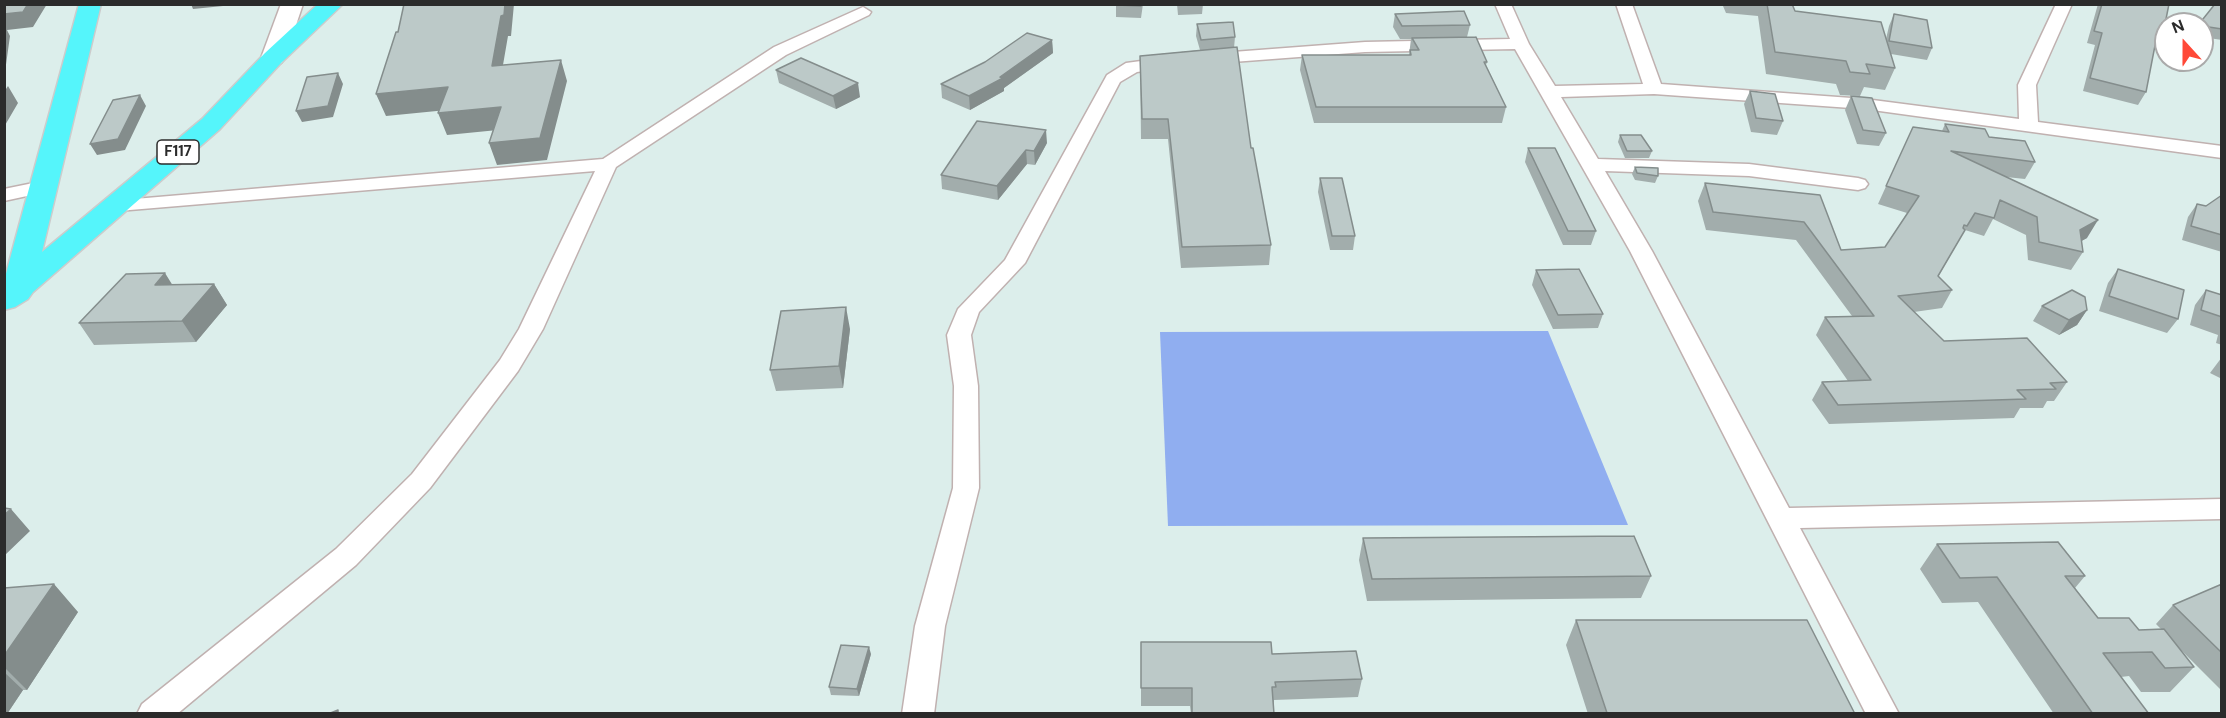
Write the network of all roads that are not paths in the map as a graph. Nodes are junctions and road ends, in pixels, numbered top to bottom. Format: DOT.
graph roads {
  1 [pos="90,4"];
  2 [pos="292,4"];
  3 [pos="332,4"];
  4 [pos="1503,4"];
  5 [pos="1624,4"];
  6 [pos="2064,4"];
  7 [pos="863,12"];
  8 [pos="1521,44"];
  9 [pos="273,58"];
  10 [pos="1653,89"];
  11 [pos="1549,92"];
  12 [pos="2029,126"];
  13 [pos="2222,152"];
  14 [pos="608,164"];
  15 [pos="1592,165"];
  16 [pos="1858,184"];
  17 [pos="44,187"];
  18 [pos="4,195"];
  19 [pos="118,205"];
  20 [pos="10,296"];
  21 [pos="2222,509"];
  22 [pos="1783,518"];
  23 [pos="153,714"];
  24 [pos="918,714"];
  25 [pos="1883,714"];
  1 -- 17 [label="main road, F117"];
  2 -- 9 [label="main road"];
  3 -- 9 [label="main road, F117"];
  4 -- 8 [label="street"];
  5 -- 10 [label="street"];
  6 -- 12 [label="street"];
  7 -- 14 [label="street"];
  8 -- 11 [label="street"];
  8 -- 24 [label="street"];
  9 -- 19 [label="main road, F117"];
  10 -- 11 [label="street"];
  10 -- 12 [label="street"];
  11 -- 15 [label="street"];
  12 -- 13 [label="street"];
  14 -- 19 [label="street"];
  14 -- 23 [label="street"];
  15 -- 16 [label="street"];
  15 -- 22 [label="street"];
  17 -- 18 [label="street"];
  17 -- 20 [label="main road, F117"];
  19 -- 20 [label="main road, F117"];
  21 -- 22 [label="street"];
  22 -- 25 [label="street"];
}
